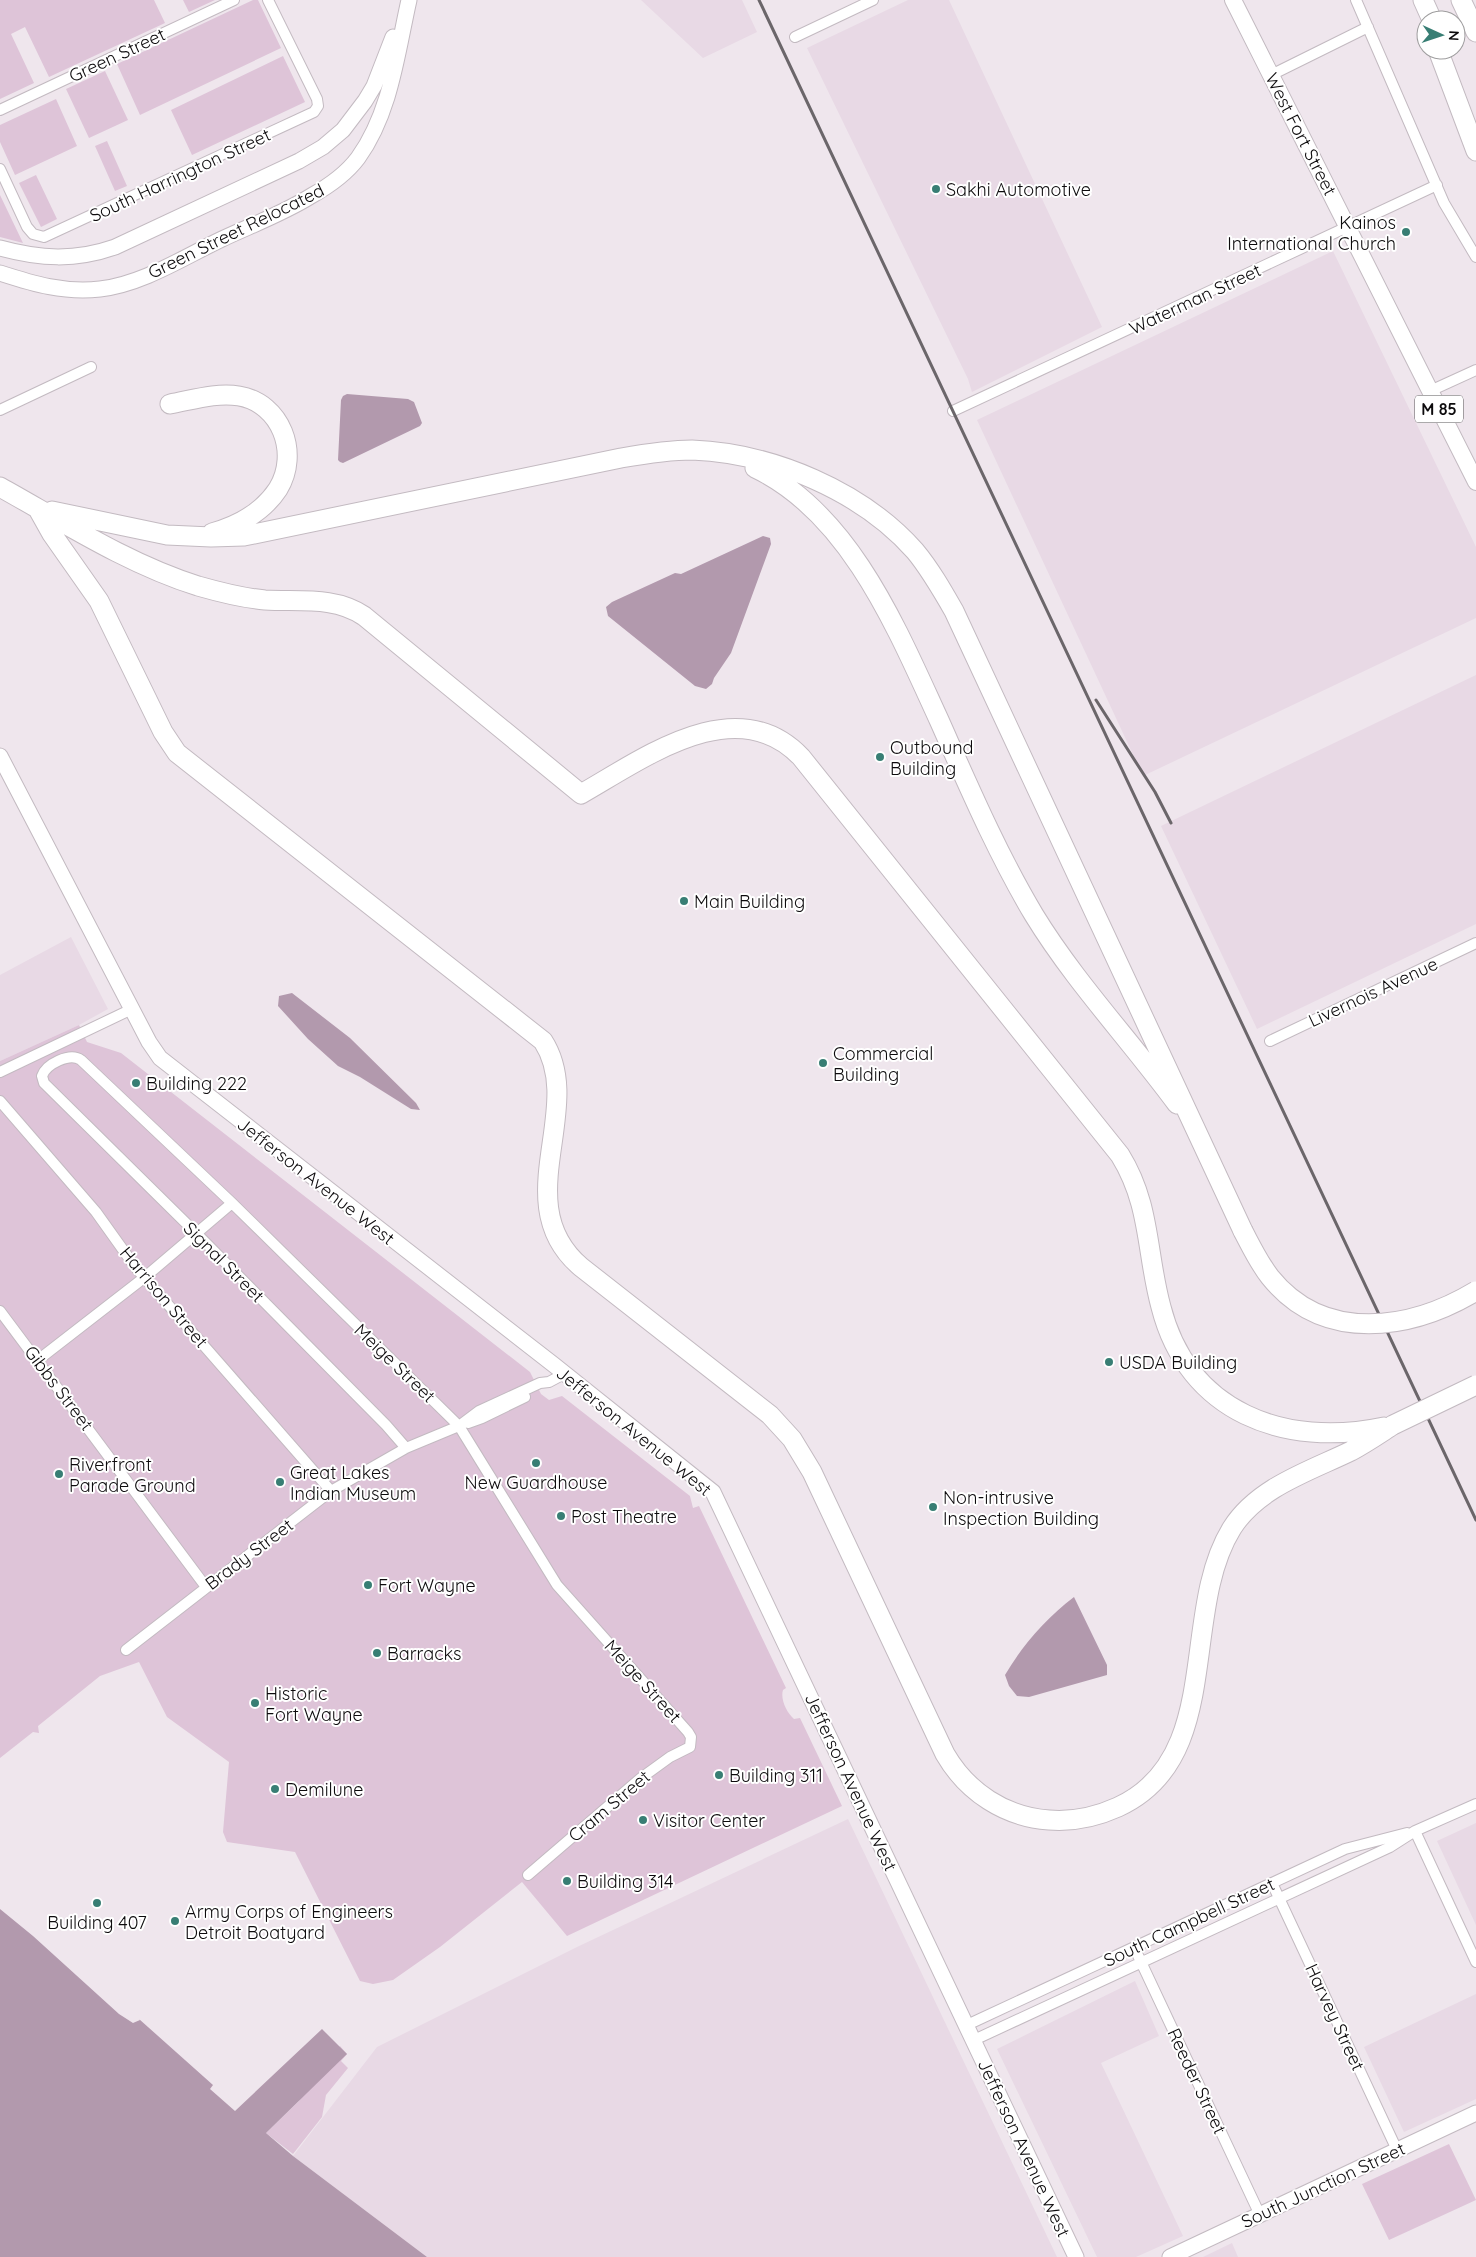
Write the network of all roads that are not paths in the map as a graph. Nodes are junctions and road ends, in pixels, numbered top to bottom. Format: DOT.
graph roads {
  1 [pos="234,0"];
  2 [pos="268,0"];
  3 [pos="407,0"];
  4 [pos="872,0"];
  5 [pos="1233,0"];
  6 [pos="1356,0"];
  7 [pos="1461,0"];
  8 [pos="1470,0"];
  9 [pos="1476,10"];
  10 [pos="1368,27"];
  11 [pos="1476,32"];
  12 [pos="795,36"];
  13 [pos="1442,60"];
  14 [pos="1451,60"];
  15 [pos="1271,75"];
  16 [pos="0,110"];
  17 [pos="1476,114"];
  18 [pos="1476,151"];
  19 [pos="0,169"];
  20 [pos="1437,185"];
  21 [pos="1347,227"];
  22 [pos="0,248"];
  23 [pos="1476,257"];
  24 [pos="0,273"];
  25 [pos="91,367"];
  26 [pos="1476,370"];
  27 [pos="1430,391"];
  28 [pos="170,404"];
  29 [pos="0,410"];
  30 [pos="953,412"];
  31 [pos="720,454"];
  32 [pos="1476,482"];
  33 [pos="0,487"];
  34 [pos="38,509"];
  35 [pos="189,537"];
  36 [pos="0,756"];
  37 [pos="1476,943"];
  38 [pos="132,1009"];
  39 [pos="1270,1041"];
  40 [pos="0,1072"];
  41 [pos="42,1076"];
  42 [pos="0,1101"];
  43 [pos="1202,1140"];
  44 [pos="232,1203"];
  45 [pos="196,1233"];
  46 [pos="144,1277"];
  47 [pos="1476,1291"];
  48 [pos="0,1310"];
  49 [pos="38,1360"];
  50 [pos="564,1374"];
  51 [pos="1476,1385"];
  52 [pos="1393,1425"];
  53 [pos="459,1426"];
  54 [pos="406,1448"];
  55 [pos="331,1491"];
  56 [pos="206,1587"];
  57 [pos="126,1650"];
  58 [pos="691,1742"];
  59 [pos="1476,1804"];
  60 [pos="1415,1831"];
  61 [pos="528,1875"];
  62 [pos="1272,1883"];
  63 [pos="1279,1898"];
  64 [pos="1134,1947"];
  65 [pos="1476,1962"];
  66 [pos="1142,1963"];
  67 [pos="967,2025"];
  68 [pos="974,2040"];
  69 [pos="1476,2114"];
  70 [pos="1397,2150"];
  71 [pos="1260,2215"];
  72 [pos="1076,2257"];
  73 [pos="1170,2257"];
  1 -- 16 [label="street, Green Street"];
  2 -- 19 [label="street, South Harrington Street"];
  3 -- 22 [label="main road, Green Street Relocated"];
  3 -- 24 [label="main road, Green Street Relocated"];
  4 -- 12 [label="street"];
  5 -- 15 [label="main road, West Fort Street / M 85"];
  6 -- 10 [label="street"];
  7 -- 11 [label="highway"];
  8 -- 9 [label="highway"];
  10 -- 15 [label="street"];
  10 -- 20 [label="street"];
  13 -- 18 [label="highway"];
  14 -- 17 [label="highway"];
  15 -- 21 [label="main road, West Fort Street / M 85"];
  20 -- 21 [label="street, Waterman Street"];
  20 -- 23 [label="street"];
  21 -- 27 [label="main road, West Fort Street / M 85"];
  21 -- 30 [label="street, Waterman Street"];
  25 -- 29 [label="street"];
  26 -- 27 [label="street"];
  27 -- 32 [label="main road, West Fort Street / M 85"];
  28 -- 35 [label="highway"];
  31 -- 35 [label="highway"];
  31 -- 43 [label="highway"];
  31 -- 43 [label="highway"];
  33 -- 34 [label="highway"];
  34 -- 35 [label="highway"];
  34 -- 52 [label="highway"];
  34 -- 52 [label="highway"];
  36 -- 38 [label="main road, Jefferson Avenue West"];
  37 -- 39 [label="street, Livernois Avenue"];
  38 -- 40 [label="street"];
  38 -- 50 [label="main road, Jefferson Avenue West"];
  41 -- 44 [label="street, Meige Street"];
  41 -- 45 [label="street, Signal Street"];
  42 -- 46 [label="street, Harrison Street"];
  43 -- 47 [label="highway, bridge"];
  44 -- 45 [label="street"];
  44 -- 53 [label="street, Meige Street"];
  45 -- 46 [label="street"];
  45 -- 54 [label="street, Signal Street"];
  46 -- 49 [label="street"];
  46 -- 55 [label="street, Harrison Street"];
  48 -- 49 [label="street, Gibbs Street"];
  49 -- 56 [label="street, Gibbs Street"];
  50 -- 53 [label="street, Brady Street"];
  50 -- 67 [label="main road, Jefferson Avenue West"];
  51 -- 52 [label="highway, bridge"];
  53 -- 54 [label="street, Brady Street"];
  53 -- 58 [label="street, Meige Street"];
  54 -- 55 [label="street, Brady Street"];
  55 -- 56 [label="street, Brady Street"];
  56 -- 57 [label="street, Brady Street"];
  58 -- 61 [label="street, Cram Street"];
  59 -- 60 [label="street, South Campbell Street"];
  60 -- 62 [label="street, South Campbell Street"];
  60 -- 63 [label="street, South Campbell Street"];
  60 -- 65 [label="street"];
  62 -- 63 [label="street, Harvey Street"];
  62 -- 64 [label="street, South Campbell Street"];
  63 -- 66 [label="street, South Campbell Street"];
  63 -- 70 [label="street, Harvey Street"];
  64 -- 66 [label="street, Reeder Street"];
  64 -- 67 [label="street, South Campbell Street"];
  66 -- 68 [label="street, South Campbell Street"];
  66 -- 71 [label="street, Reeder Street"];
  67 -- 68 [label="main road, Jefferson Avenue West"];
  68 -- 72 [label="main road, Jefferson Avenue West"];
  69 -- 70 [label="main road, South Junction Street"];
  70 -- 71 [label="main road, South Junction Street"];
  71 -- 73 [label="main road, South Junction Street"];
}
